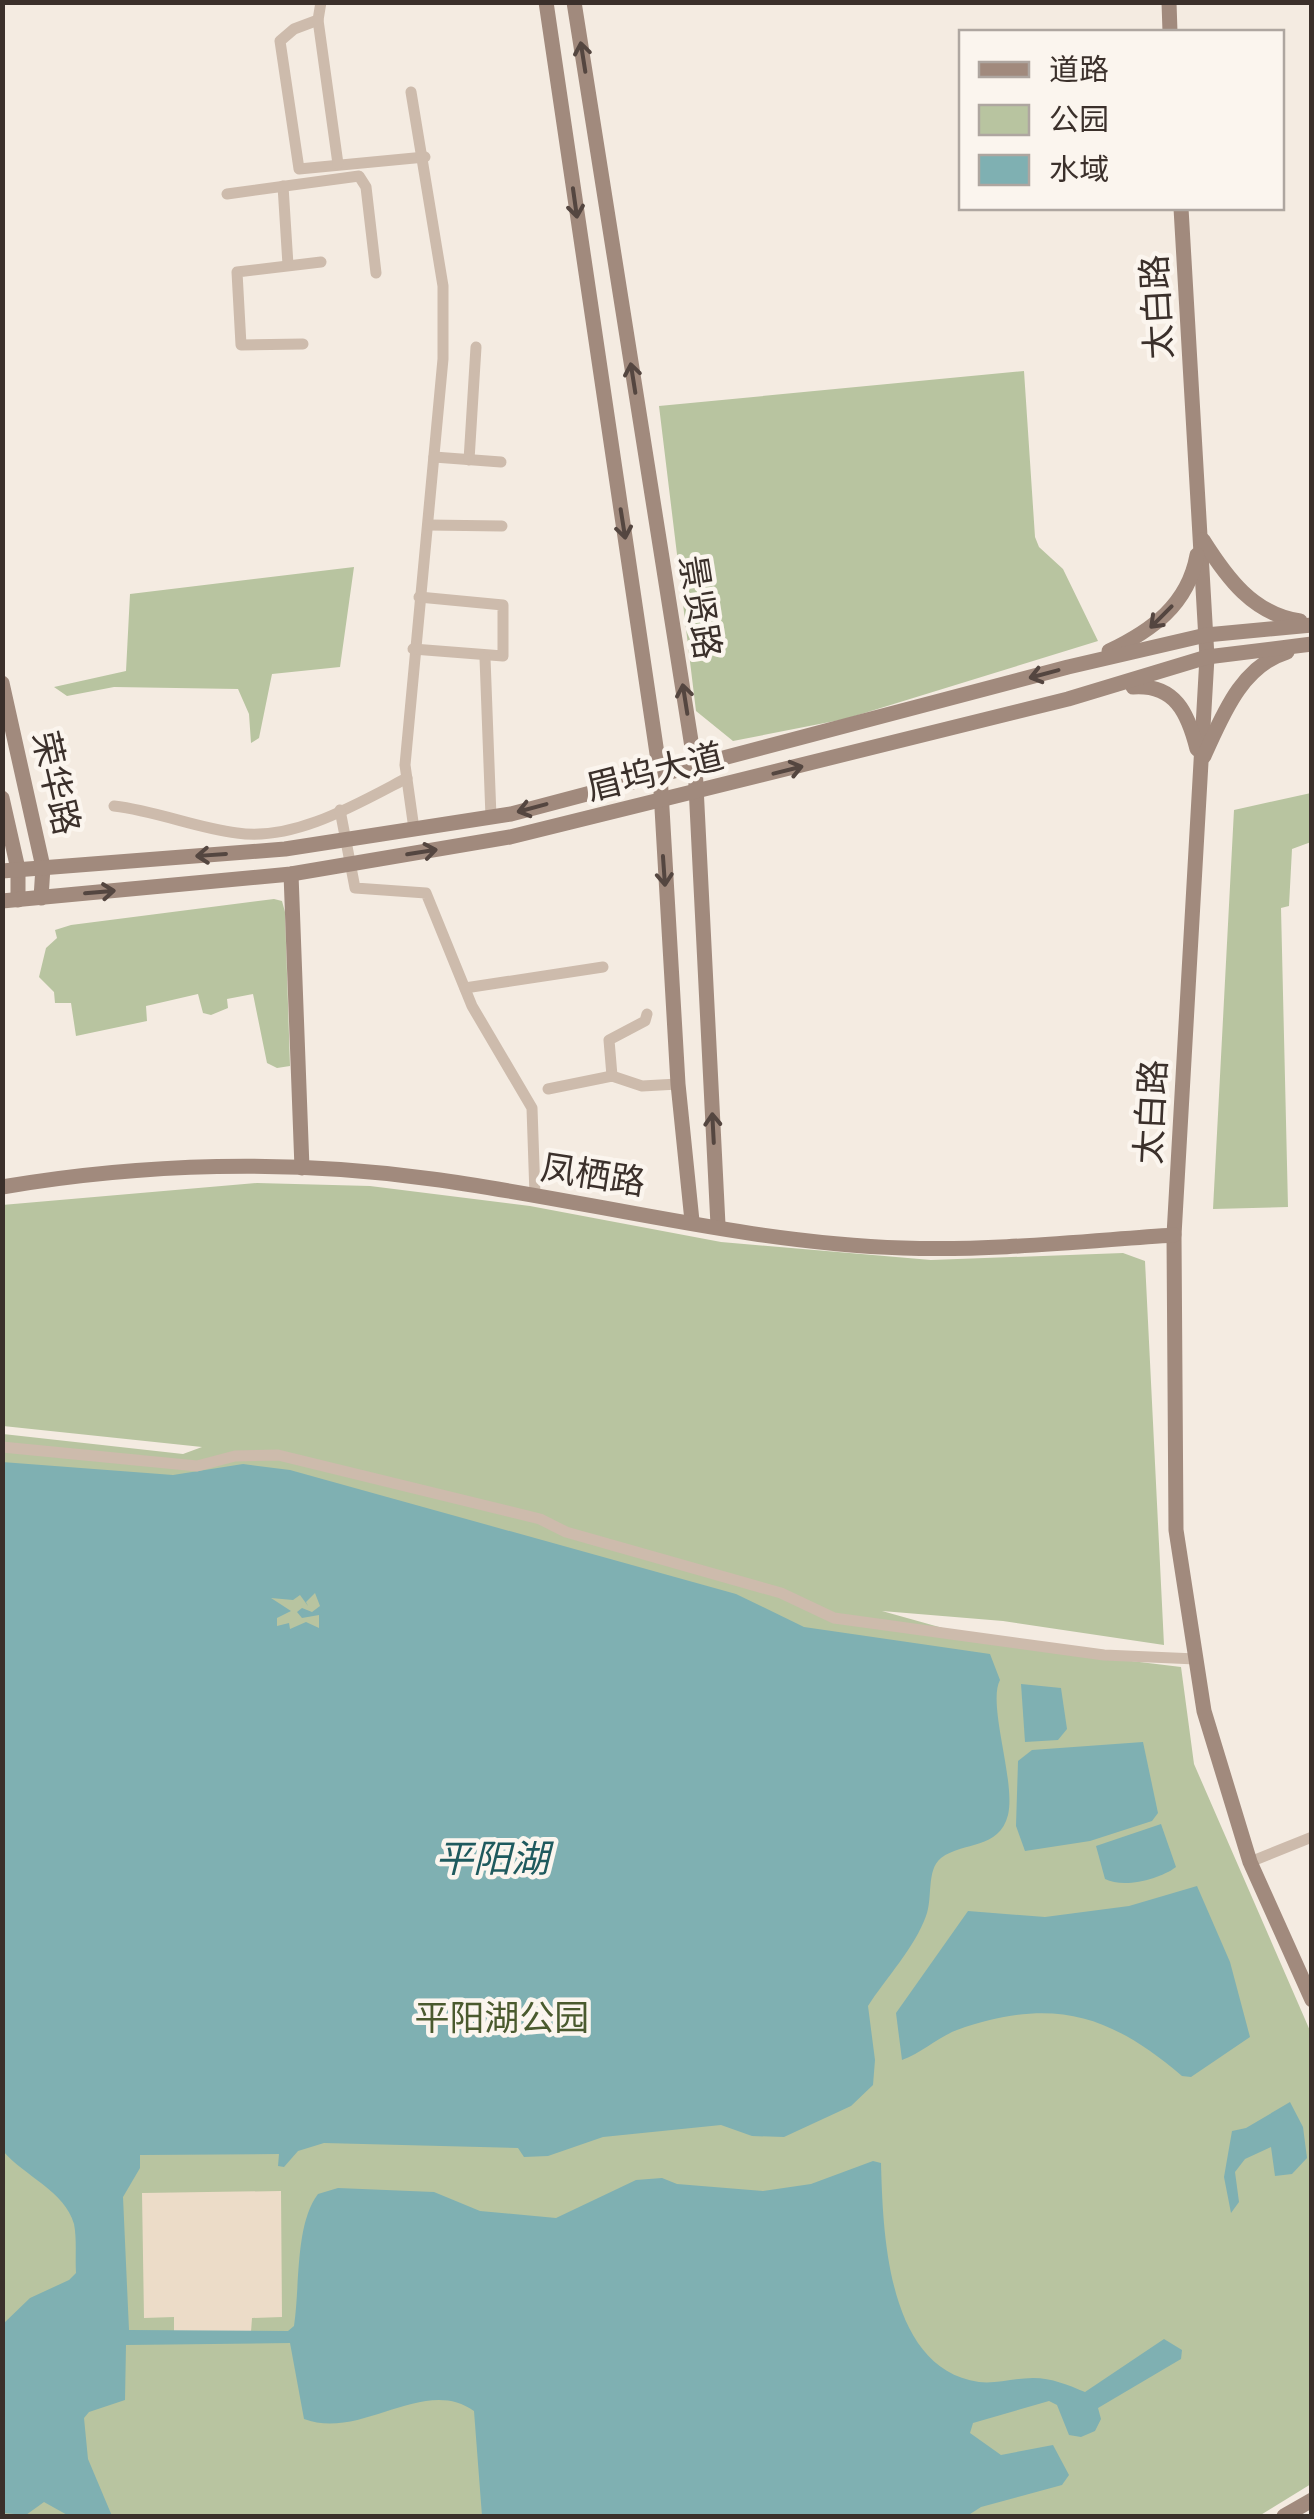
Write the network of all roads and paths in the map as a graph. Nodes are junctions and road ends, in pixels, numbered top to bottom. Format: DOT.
graph roads {
  1 [pos="322,2"];
  2 [pos="546,2"];
  3 [pos="574,2"];
  4 [pos="1168,2"];
  5 [pos="318,20"];
  6 [pos="1170,30"];
  7 [pos="412,92"];
  8 [pos="425,157"];
  9 [pos="338,164"];
  10 [pos="307,166"];
  11 [pos="309,183"];
  12 [pos="283,186"];
  13 [pos="227,194"];
  14 [pos="1181,210"];
  15 [pos="321,262"];
  16 [pos="288,265"];
  17 [pos="376,273"];
  18 [pos="304,344"];
  19 [pos="476,347"];
  20 [pos="434,458"];
  21 [pos="468,460"];
  22 [pos="501,462"];
  23 [pos="428,525"];
  24 [pos="502,526"];
  25 [pos="1200,537"];
  26 [pos="420,597"];
  27 [pos="1312,624"];
  28 [pos="1206,635"];
  29 [pos="1312,645"];
  30 [pos="413,649"];
  31 [pos="1207,657"];
  32 [pos="485,658"];
  33 [pos="1083,664"];
  34 [pos="2,683"];
  35 [pos="1104,688"];
  36 [pos="1201,764"];
  37 [pos="695,766"];
  38 [pos="660,774"];
  39 [pos="407,778"];
  40 [pos="695,793"];
  41 [pos="2,798"];
  42 [pos="660,803"];
  43 [pos="114,806"];
  44 [pos="340,810"];
  45 [pos="491,817"];
  46 [pos="414,829"];
  47 [pos="350,839"];
  48 [pos="350,864"];
  49 [pos="44,867"];
  50 [pos="10,870"];
  51 [pos="291,874"];
  52 [pos="41,898"];
  53 [pos="10,901"];
  54 [pos="603,966"];
  55 [pos="465,988"];
  56 [pos="648,1014"];
  57 [pos="612,1076"];
  58 [pos="678,1084"];
  59 [pos="548,1089"];
  60 [pos="302,1168"];
  61 [pos="2,1188"];
  62 [pos="534,1196"];
  63 [pos="692,1221"];
  64 [pos="718,1225"];
  65 [pos="1174,1235"];
  66 [pos="2,1447"];
  67 [pos="1196,1658"];
  68 [pos="1312,1837"];
  69 [pos="1250,1862"];
  70 [pos="1312,2000"];
  71 [pos="1312,2500"];
  72 [pos="1284,2516"];
  1 -- 5 [label="street"];
  2 -- 38 [label="main road, 景贤路, one-way"];
  37 -- 3 [label="main road, 景贤路, one-way"];
  4 -- 6 [label="main road"];
  5 -- 9 [label="street"];
  5 -- 10 [label="street"];
  7 -- 8 [label="street"];
  8 -- 9 [label="street"];
  8 -- 20 [label="street"];
  9 -- 10 [label="street"];
  10 -- 11 [label="street"];
  11 -- 12 [label="street"];
  11 -- 17 [label="street"];
  12 -- 13 [label="street"];
  12 -- 16 [label="street"];
  14 -- 25 [label="main road, 太白路"];
  15 -- 16 [label="street"];
  16 -- 18 [label="street"];
  19 -- 21 [label="street"];
  20 -- 21 [label="street"];
  20 -- 23 [label="street"];
  21 -- 22 [label="street"];
  23 -- 24 [label="street"];
  23 -- 26 [label="street"];
  25 -- 27 [label="main road"];
  25 -- 28 [label="main road, 太白路"];
  25 -- 33 [label="main road, one-way"];
  26 -- 30 [label="street"];
  26 -- 32 [label="street"];
  27 -- 28 [label="main road, 眉坞大道"];
  28 -- 31 [label="main road, 太白路"];
  28 -- 33 [label="main road, 眉坞大道"];
  29 -- 31 [label="main road, 眉坞大道"];
  29 -- 36 [label="main road"];
  30 -- 32 [label="street"];
  30 -- 39 [label="street"];
  31 -- 35 [label="main road, 眉坞大道"];
  31 -- 36 [label="main road, 太白路"];
  32 -- 45 [label="street"];
  33 -- 37 [label="main road, 眉坞大道, one-way"];
  34 -- 49 [label="main road, 荣华路"];
  35 -- 36 [label="main road"];
  40 -- 35 [label="main road, 眉坞大道, one-way"];
  36 -- 65 [label="main road, 太白路"];
  37 -- 38 [label="main road, 眉坞大道"];
  37 -- 40 [label="main road, 景贤路"];
  38 -- 42 [label="main road, 景贤路"];
  38 -- 45 [label="main road, 眉坞大道, one-way"];
  39 -- 44 [label="street"];
  39 -- 46 [label="street"];
  40 -- 42 [label="main road, 眉坞大道"];
  64 -- 40 [label="main road, 景贤路, one-way"];
  41 -- 50 [label="main road, 荣华路"];
  48 -- 42 [label="main road, 眉坞大道, one-way"];
  42 -- 58 [label="main road, 景贤路, one-way"];
  43 -- 44 [label="street"];
  44 -- 47 [label="street"];
  45 -- 46 [label="main road, 眉坞大道"];
  46 -- 47 [label="main road, 眉坞大道"];
  47 -- 48 [label="street"];
  47 -- 49 [label="main road, 眉坞大道, one-way"];
  48 -- 51 [label="main road, 眉坞大道"];
  48 -- 55 [label="street"];
  49 -- 50 [label="main road, 眉坞大道"];
  49 -- 52 [label="main road, 荣华路"];
  50 -- 53 [label="main road, 荣华路"];
  52 -- 51 [label="main road, 眉坞大道, one-way"];
  51 -- 60 [label="main road"];
  52 -- 53 [label="main road, 眉坞大道"];
  54 -- 55 [label="street"];
  55 -- 62 [label="street"];
  56 -- 57 [label="street"];
  57 -- 58 [label="street"];
  57 -- 59 [label="street"];
  58 -- 63 [label="main road, 景贤路"];
  60 -- 61 [label="main road, 凤栖路"];
  60 -- 62 [label="main road, 凤栖路"];
  62 -- 63 [label="main road, 凤栖路"];
  63 -- 64 [label="main road, 凤栖路"];
  64 -- 65 [label="main road, 凤栖路"];
  65 -- 67 [label="main road, 太白路"];
  66 -- 67 [label="street"];
  67 -- 69 [label="main road, 太白路"];
  68 -- 69 [label="street"];
  69 -- 70 [label="main road, 太白路"];
  71 -- 72 [label="main road"];
}
